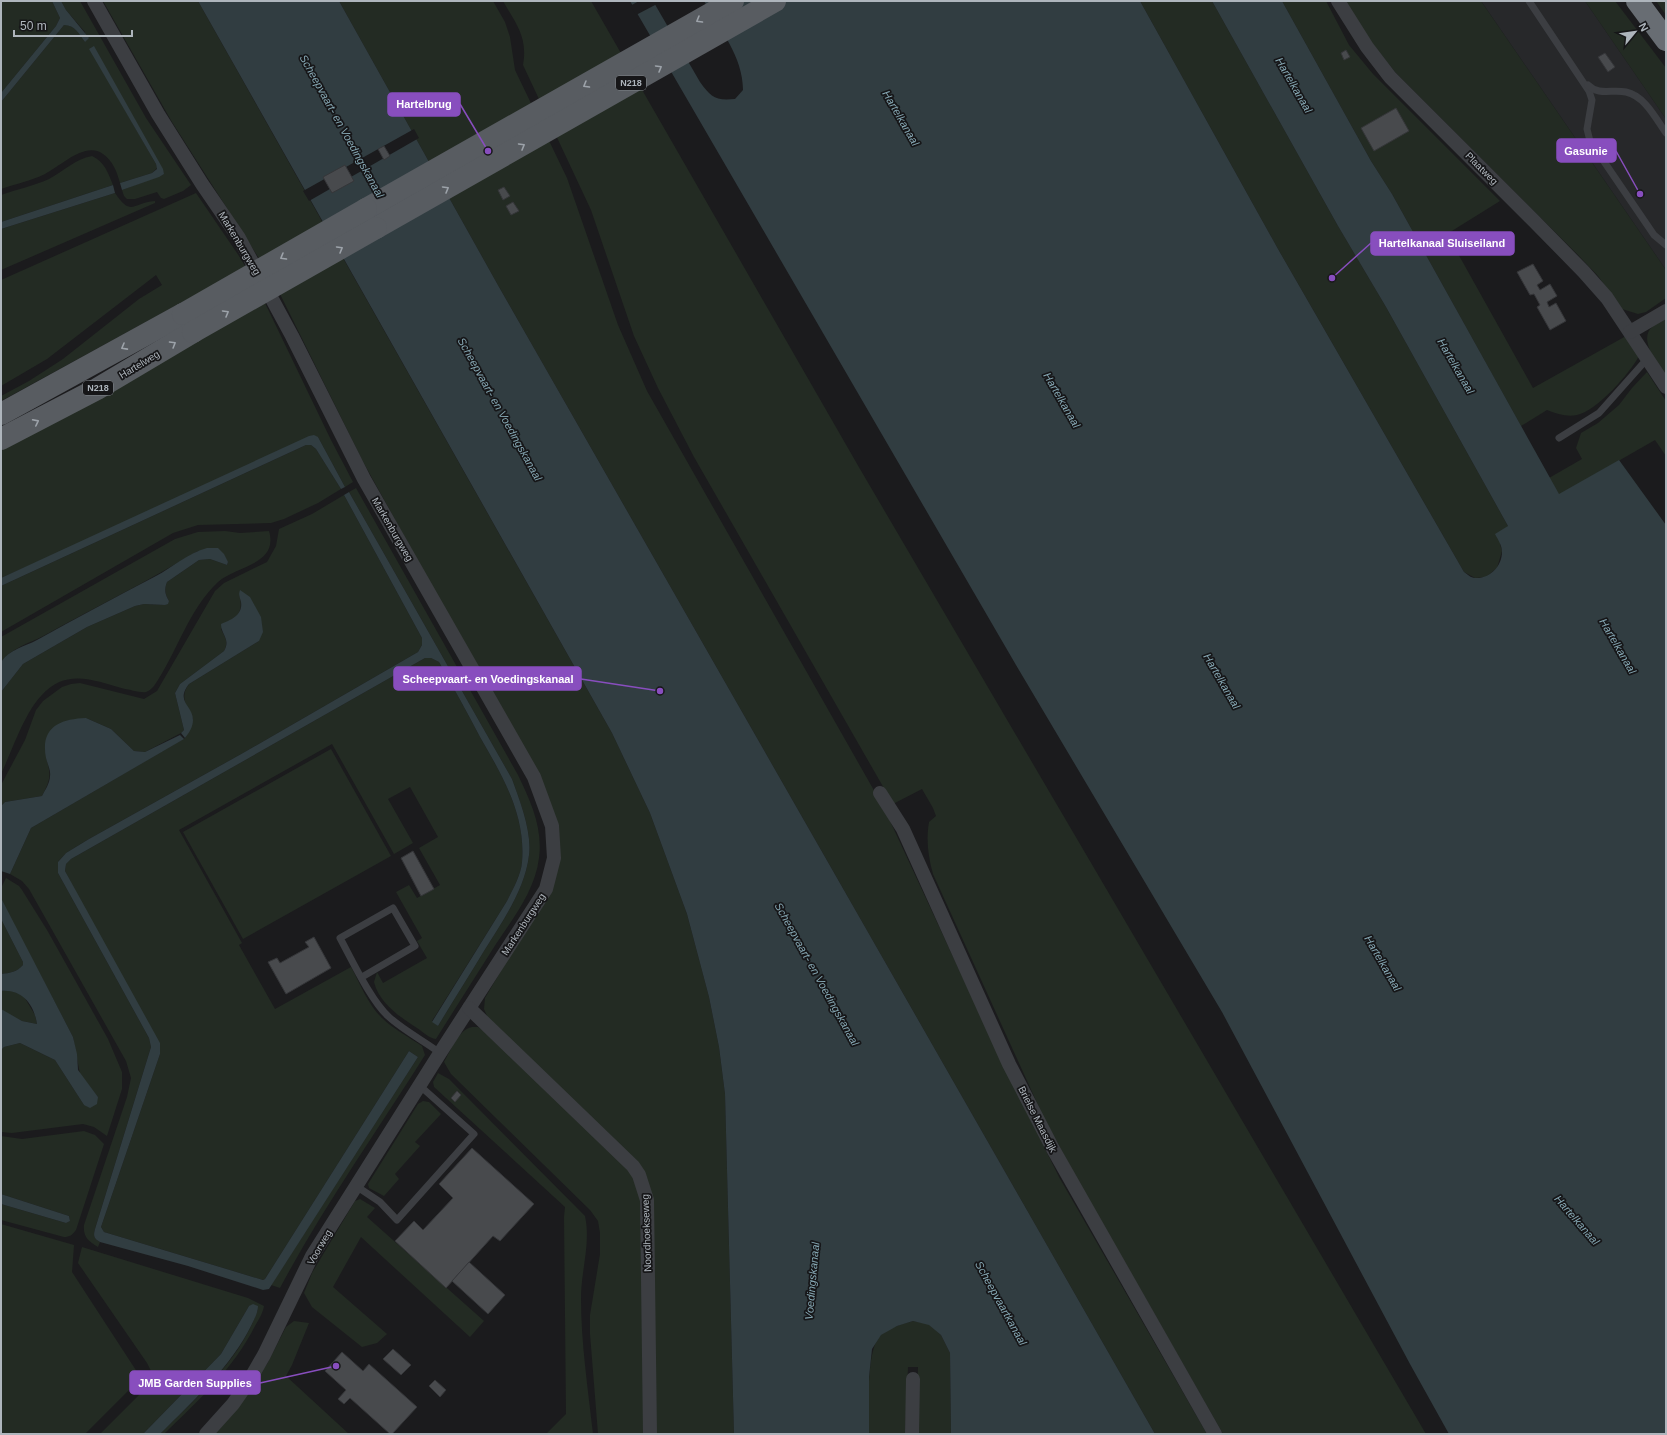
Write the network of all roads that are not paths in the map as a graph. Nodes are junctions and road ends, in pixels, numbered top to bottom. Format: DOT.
graph roads {
  1 [pos="94,1"];
  2 [pos="733,1"];
  3 [pos="775,1"];
  4 [pos="1338,1"];
  5 [pos="1529,1"];
  6 [pos="1637,1"];
  7 [pos="1666,40"];
  8 [pos="1584,81"];
  9 [pos="1666,133"];
  10 [pos="1666,245"];
  11 [pos="1666,311"];
  12 [pos="188,323"];
  13 [pos="1630,332"];
  14 [pos="1647,359"];
  15 [pos="1666,387"];
  16 [pos="1,414"];
  17 [pos="1559,438"];
  18 [pos="1,439"];
  19 [pos="880,793"];
  20 [pos="362,977"];
  21 [pos="469,1008"];
  22 [pos="437,1057"];
  23 [pos="419,1085"];
  24 [pos="356,1186"];
  25 [pos="913,1379"];
  26 [pos="206,1434"];
  27 [pos="650,1434"];
  28 [pos="912,1434"];
  29 [pos="1215,1434"];
  1 -- 21 [label="street, Markenburgweg"];
  2 -- 12 [label="main road, N218, one-way, bridge"];
  12 -- 3 [label="main road, N218, one-way, bridge"];
  4 -- 13 [label="street, Plaatweg"];
  5 -- 8 [label="lane"];
  6 -- 7 [label="highway"];
  8 -- 9 [label="lane"];
  8 -- 10 [label="lane"];
  11 -- 13 [label="street"];
  12 -- 16 [label="main road, N218, one-way"];
  18 -- 12 [label="main road, Hartelweg / N218, one-way"];
  13 -- 14 [label="street, Plaatweg"];
  14 -- 15 [label="street, Plaatweg"];
  14 -- 17 [label="lane"];
  19 -- 29 [label="street, Brielse Maasdijk"];
  20 -- 20 [label="lane"];
  20 -- 22 [label="lane"];
  21 -- 22 [label="street, Markenburgweg"];
  21 -- 27 [label="street, Noordhoekseweg"];
  22 -- 23 [label="street, Voorweg"];
  23 -- 24 [label="street, Voorweg"];
  23 -- 24 [label="lane"];
  24 -- 26 [label="street, Voorweg"];
  25 -- 28 [label="street"];
}
